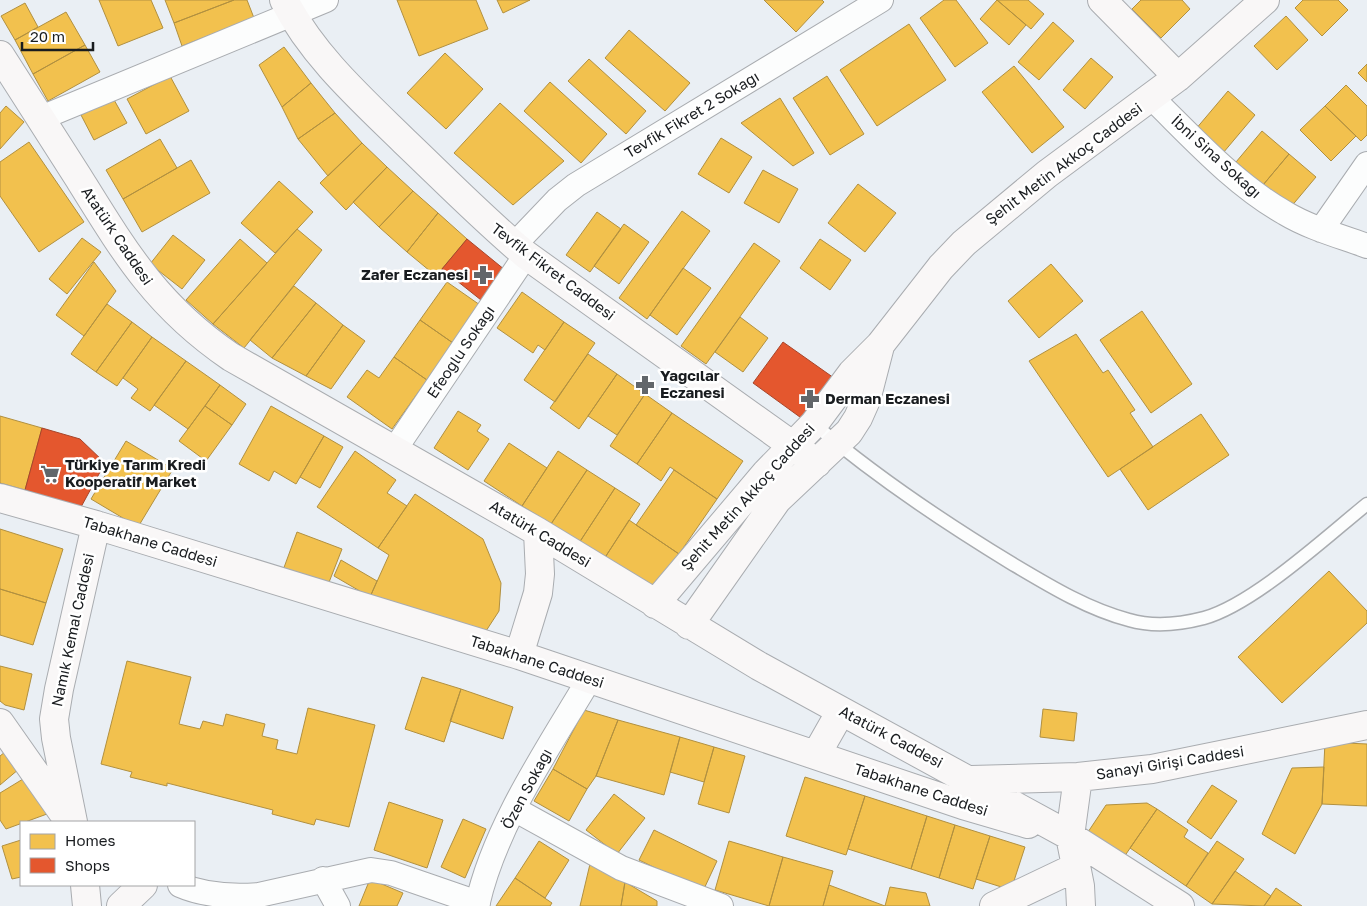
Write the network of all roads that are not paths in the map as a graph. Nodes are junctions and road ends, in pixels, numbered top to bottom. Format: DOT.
graph roads {
  1 [pos="326,0"];
  2 [pos="882,0"];
  3 [pos="1102,0"];
  4 [pos="1265,0"];
  5 [pos="288,7"];
  6 [pos="0,55"];
  7 [pos="1178,77"];
  8 [pos="1152,97"];
  9 [pos="41,118"];
  10 [pos="1367,164"];
  11 [pos="1321,230"];
  12 [pos="1367,246"];
  13 [pos="520,250"];
  14 [pos="880,345"];
  15 [pos="814,424"];
  16 [pos="837,444"];
  17 [pos="792,446"];
  18 [pos="395,449"];
  19 [pos="817,462"];
  20 [pos="0,498"];
  21 [pos="1367,504"];
  22 [pos="96,525"];
  23 [pos="538,532"];
  24 [pos="656,604"];
  25 [pos="689,625"];
  26 [pos="519,655"];
  27 [pos="590,678"];
  28 [pos="841,711"];
  29 [pos="0,723"];
  30 [pos="1367,725"];
  31 [pos="816,755"];
  32 [pos="1078,778"];
  33 [pos="970,780"];
  34 [pos="514,809"];
  35 [pos="70,821"];
  36 [pos="71,821"];
  37 [pos="1070,836"];
  38 [pos="1076,867"];
  39 [pos="323,880"];
  40 [pos="85,886"];
  41 [pos="142,886"];
  42 [pos="183,886"];
  43 [pos="478,904"];
  44 [pos="87,906"];
  45 [pos="121,906"];
  46 [pos="338,906"];
  47 [pos="721,906"];
  48 [pos="994,906"];
  49 [pos="1081,906"];
  50 [pos="1180,906"];
  1 -- 5 [label="street"];
  2 -- 13 [label="street, Tevfik Fikret 2 Sokağı"];
  3 -- 7 [label="street"];
  4 -- 7 [label="street, Şehit Metin Akkoç Caddesi"];
  5 -- 9 [label="street"];
  5 -- 13 [label="street, Tevfik Fikret Caddesi"];
  6 -- 9 [label="street, Atatürk Caddesi"];
  7 -- 8 [label="street, Şehit Metin Akkoç Caddesi"];
  8 -- 11 [label="street, İbni Sina Sokağı"];
  8 -- 14 [label="street, Şehit Metin Akkoç Caddesi"];
  9 -- 18 [label="street, Atatürk Caddesi"];
  10 -- 11 [label="street"];
  11 -- 12 [label="street, İbni Sina Sokağı"];
  13 -- 17 [label="street, Tevfik Fikret Caddesi"];
  13 -- 18 [label="street, Efeoğlu Sokağı"];
  14 -- 15 [label="street, Şehit Metin Akkoç Caddesi"];
  14 -- 16 [label="street, Şehit Metin Akkoç Caddesi"];
  15 -- 16 [label="lane"];
  15 -- 17 [label="street, Şehit Metin Akkoç Caddesi"];
  16 -- 19 [label="street, Şehit Metin Akkoç Caddesi"];
  16 -- 21 [label="lane"];
  17 -- 19 [label="street, Tevfik Fikret Caddesi"];
  17 -- 24 [label="street, Şehit Metin Akkoç Caddesi"];
  18 -- 23 [label="street, Atatürk Caddesi"];
  19 -- 25 [label="street, Şehit Metin Akkoç Caddesi"];
  20 -- 22 [label="street, Tabakhane Caddesi"];
  22 -- 26 [label="street, Tabakhane Caddesi"];
  22 -- 36 [label="street, Namık Kemal Caddesi"];
  23 -- 24 [label="street, Atatürk Caddesi"];
  23 -- 26 [label="street"];
  24 -- 25 [label="street, Atatürk Caddesi"];
  25 -- 28 [label="street, Atatürk Caddesi"];
  26 -- 27 [label="street, Tabakhane Caddesi"];
  27 -- 31 [label="street, Tabakhane Caddesi"];
  27 -- 34 [label="street, Özen Sokağı"];
  28 -- 31 [label="street"];
  28 -- 33 [label="street, Atatürk Caddesi"];
  29 -- 35 [label="street"];
  30 -- 32 [label="street, Sanayi Girişi Caddesi"];
  31 -- 37 [label="street, Tabakhane Caddesi"];
  32 -- 33 [label="street, Sanayi Girişi Caddesi"];
  32 -- 37 [label="street"];
  33 -- 37 [label="street, Atatürk Caddesi"];
  34 -- 43 [label="street, Özen Sokağı"];
  34 -- 47 [label="street"];
  37 -- 38 [label="street"];
  37 -- 50 [label="street, Atatürk Caddesi"];
  38 -- 48 [label="street"];
  38 -- 49 [label="street"];
  39 -- 42 [label="street"];
  39 -- 43 [label="street"];
  39 -- 46 [label="street"];
  40 -- 44 [label="street"];
  41 -- 45 [label="street"];
}
